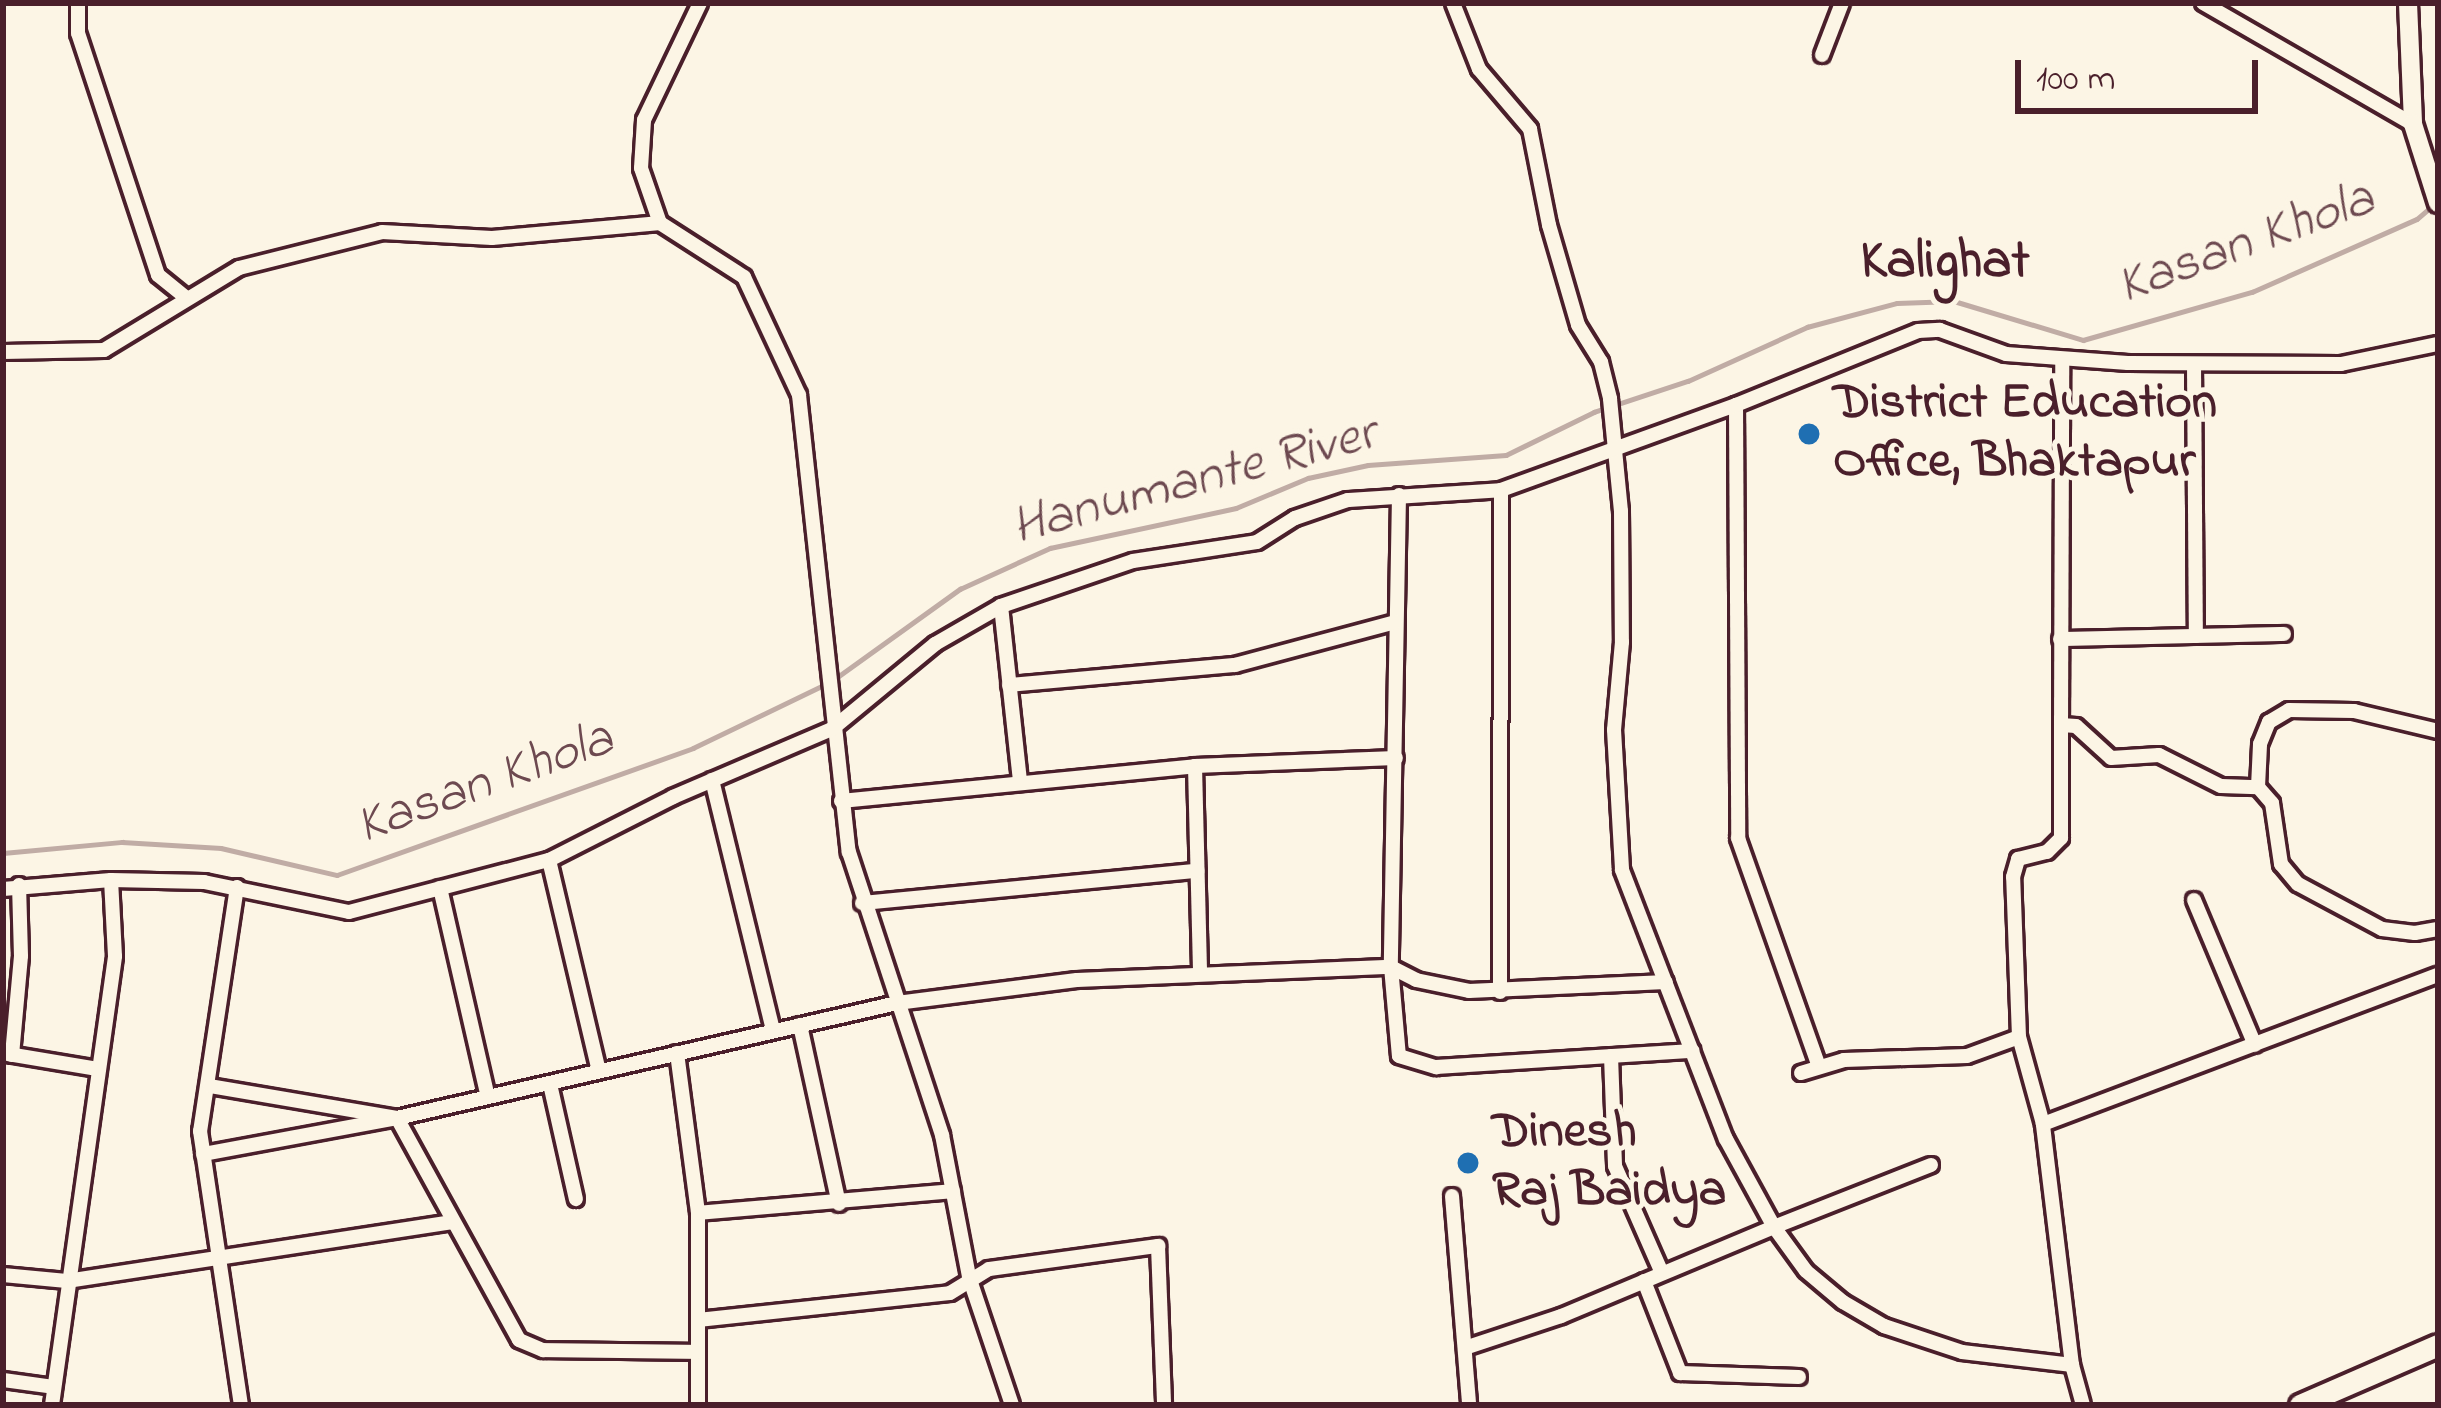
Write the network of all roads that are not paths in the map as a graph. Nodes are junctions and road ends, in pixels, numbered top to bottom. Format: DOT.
graph roads {
  1 [pos="78,3"];
  2 [pos="700,3"];
  3 [pos="1453,3"];
  4 [pos="1842,3"];
  5 [pos="2204,3"];
  6 [pos="2408,3"];
  7 [pos="1822,55"];
  8 [pos="2414,124"];
  9 [pos="2438,203"];
  10 [pos="660,223"];
  11 [pos="186,298"];
  12 [pos="2438,344"];
  13 [pos="3,352"];
  14 [pos="2062,360"];
  15 [pos="2194,365"];
  16 [pos="1736,405"];
  17 [pos="1616,447"];
  18 [pos="1501,490"];
  19 [pos="1399,495"];
  20 [pos="1001,606"];
  21 [pos="1395,622"];
  22 [pos="2284,634"];
  23 [pos="2196,636"];
  24 [pos="2060,639"];
  25 [pos="1010,686"];
  26 [pos="2061,724"];
  27 [pos="832,729"];
  28 [pos="2438,731"];
  29 [pos="1396,758"];
  30 [pos="1196,766"];
  31 [pos="712,780"];
  32 [pos="1020,781"];
  33 [pos="2258,788"];
  34 [pos="841,801"];
  35 [pos="549,860"];
  36 [pos="1197,871"];
  37 [pos="111,880"];
  38 [pos="11,887"];
  39 [pos="237,887"];
  40 [pos="440,888"];
  41 [pos="2194,900"];
  42 [pos="862,903"];
  43 [pos="2438,929"];
  44 [pos="1391,968"];
  45 [pos="1200,972"];
  46 [pos="2438,975"];
  47 [pos="1666,982"];
  48 [pos="1500,992"];
  49 [pos="897,1003"];
  50 [pos="800,1025"];
  51 [pos="773,1031"];
  52 [pos="2019,1036"];
  53 [pos="2255,1046"];
  54 [pos="1693,1051"];
  55 [pos="676,1053"];
  56 [pos="8,1054"];
  57 [pos="1611,1056"];
  58 [pos="1818,1064"];
  59 [pos="98,1069"];
  60 [pos="599,1071"];
  61 [pos="1801,1072"];
  62 [pos="550,1084"];
  63 [pos="210,1086"];
  64 [pos="488,1097"];
  65 [pos="397,1118"];
  66 [pos="2043,1124"];
  67 [pos="203,1154"];
  68 [pos="1930,1165"];
  69 [pos="953,1191"];
  70 [pos="1452,1196"];
  71 [pos="576,1199"];
  72 [pos="839,1204"];
  73 [pos="698,1213"];
  74 [pos="453,1222"];
  75 [pos="1774,1227"];
  76 [pos="223,1261"];
  77 [pos="1662,1273"];
  78 [pos="3,1275"];
  79 [pos="969,1277"];
  80 [pos="67,1281"];
  81 [pos="1644,1281"];
  82 [pos="698,1320"];
  83 [pos="2438,1345"];
  84 [pos="1468,1347"];
  85 [pos="698,1352"];
  86 [pos="2072,1365"];
  87 [pos="1799,1377"];
  88 [pos="3,1380"];
  89 [pos="54,1387"];
  90 [pos="52,1405"];
  91 [pos="241,1405"];
  92 [pos="698,1405"];
  93 [pos="1012,1405"];
  94 [pos="1164,1405"];
  95 [pos="1468,1405"];
  96 [pos="2083,1405"];
  97 [pos="2300,1405"];
  1 -- 11 [label="street"];
  2 -- 10 [label="street"];
  3 -- 17 [label="street"];
  4 -- 7 [label="street"];
  5 -- 8 [label="street"];
  6 -- 8 [label="main road"];
  8 -- 9 [label="main road"];
  10 -- 11 [label="street"];
  10 -- 27 [label="street"];
  11 -- 13 [label="street"];
  12 -- 15 [label="street"];
  14 -- 15 [label="street"];
  14 -- 16 [label="street"];
  14 -- 24 [label="street"];
  15 -- 23 [label="street"];
  16 -- 17 [label="street"];
  16 -- 58 [label="street"];
  17 -- 18 [label="street"];
  17 -- 47 [label="street"];
  18 -- 19 [label="street"];
  18 -- 48 [label="street"];
  19 -- 20 [label="street"];
  19 -- 21 [label="street"];
  20 -- 25 [label="street"];
  20 -- 27 [label="street"];
  21 -- 25 [label="street"];
  21 -- 29 [label="street"];
  22 -- 23 [label="street"];
  23 -- 24 [label="street"];
  24 -- 26 [label="street"];
  25 -- 32 [label="street"];
  26 -- 33 [label="street"];
  26 -- 52 [label="street"];
  27 -- 31 [label="street"];
  27 -- 34 [label="street"];
  28 -- 33 [label="street"];
  29 -- 30 [label="street"];
  29 -- 44 [label="street"];
  30 -- 32 [label="street"];
  30 -- 36 [label="street"];
  31 -- 35 [label="street"];
  31 -- 51 [label="street"];
  32 -- 34 [label="street"];
  33 -- 43 [label="street"];
  34 -- 42 [label="street"];
  35 -- 40 [label="street"];
  35 -- 60 [label="street"];
  36 -- 42 [label="street"];
  36 -- 45 [label="street"];
  37 -- 38 [label="street"];
  37 -- 39 [label="street"];
  37 -- 59 [label="street"];
  38 -- 56 [label="street"];
  39 -- 40 [label="street"];
  39 -- 63 [label="street"];
  40 -- 64 [label="street"];
  41 -- 53 [label="street"];
  42 -- 49 [label="street"];
  44 -- 45 [label="street"];
  44 -- 48 [label="street"];
  44 -- 57 [label="street"];
  45 -- 49 [label="street"];
  46 -- 53 [label="street"];
  47 -- 48 [label="street"];
  47 -- 54 [label="street"];
  49 -- 50 [label="street"];
  49 -- 69 [label="street"];
  50 -- 51 [label="street"];
  50 -- 72 [label="street"];
  51 -- 55 [label="street"];
  52 -- 58 [label="street"];
  52 -- 66 [label="street"];
  53 -- 66 [label="street"];
  54 -- 57 [label="street"];
  54 -- 75 [label="street"];
  55 -- 60 [label="street"];
  55 -- 73 [label="street"];
  56 -- 59 [label="street"];
  57 -- 77 [label="street"];
  58 -- 61 [label="street"];
  59 -- 80 [label="street"];
  60 -- 62 [label="street"];
  62 -- 64 [label="street"];
  62 -- 71 [label="street"];
  63 -- 65 [label="street"];
  63 -- 67 [label="street"];
  64 -- 65 [label="street"];
  65 -- 67 [label="street"];
  65 -- 74 [label="street"];
  66 -- 86 [label="street"];
  67 -- 76 [label="street"];
  68 -- 75 [label="street"];
  69 -- 72 [label="street"];
  69 -- 79 [label="street"];
  70 -- 84 [label="street"];
  72 -- 73 [label="street"];
  73 -- 82 [label="street"];
  74 -- 76 [label="street"];
  74 -- 85 [label="street"];
  75 -- 77 [label="street"];
  75 -- 86 [label="street"];
  76 -- 80 [label="street"];
  76 -- 91 [label="street"];
  77 -- 81 [label="street"];
  78 -- 80 [label="street"];
  79 -- 82 [label="street"];
  79 -- 93 [label="street"];
  79 -- 94 [label="street"];
  80 -- 89 [label="street"];
  81 -- 84 [label="street"];
  81 -- 87 [label="street"];
  82 -- 85 [label="street"];
  83 -- 97 [label="main road"];
  84 -- 95 [label="street"];
  85 -- 92 [label="street"];
  86 -- 96 [label="street"];
  88 -- 89 [label="street"];
  89 -- 90 [label="street"];
}
